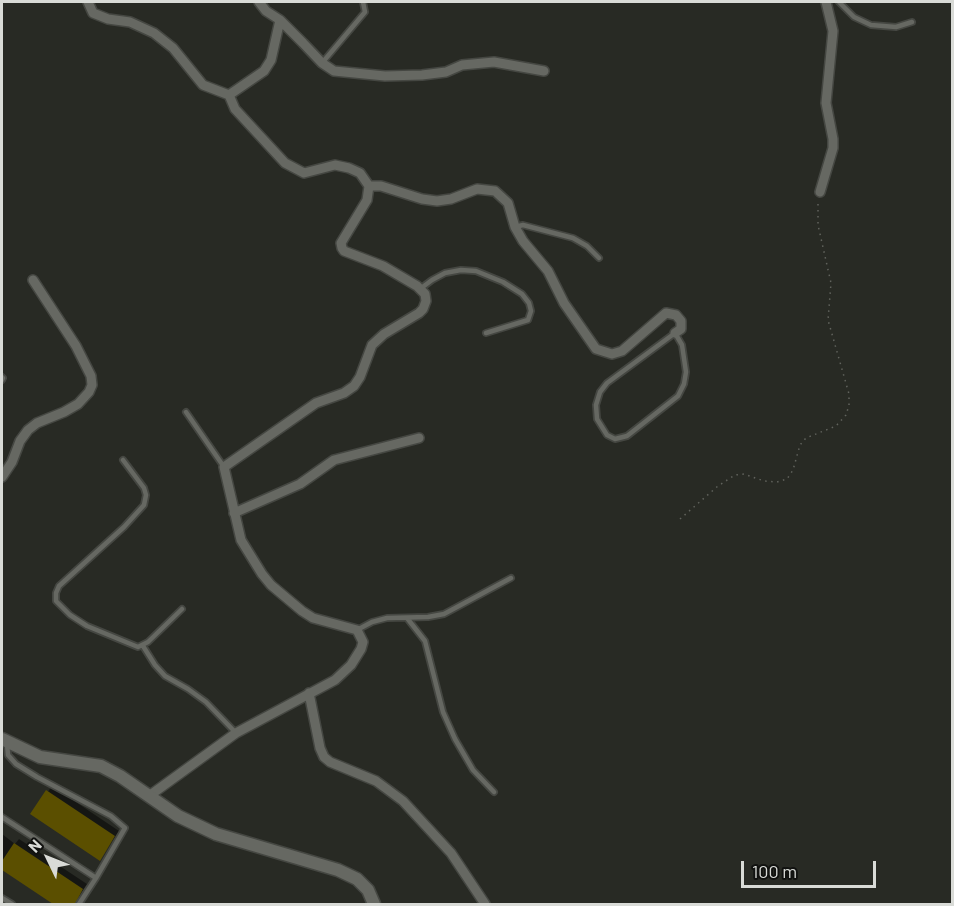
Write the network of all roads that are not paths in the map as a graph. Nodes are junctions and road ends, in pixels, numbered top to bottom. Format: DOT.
graph roads {
  1 [pos="88,2"];
  2 [pos="259,2"];
  3 [pos="363,2"];
  4 [pos="826,2"];
  5 [pos="839,2"];
  6 [pos="280,20"];
  7 [pos="912,22"];
  8 [pos="322,63"];
  9 [pos="544,71"];
  10 [pos="229,95"];
  11 [pos="369,186"];
  12 [pos="820,192"];
  13 [pos="515,227"];
  14 [pos="599,258"];
  15 [pos="33,280"];
  16 [pos="420,289"];
  17 [pos="486,333"];
  18 [pos="675,333"];
  19 [pos="186,412"];
  20 [pos="419,438"];
  21 [pos="123,460"];
  22 [pos="224,467"];
  23 [pos="2,477"];
  24 [pos="234,513"];
  25 [pos="511,578"];
  26 [pos="182,609"];
  27 [pos="407,618"];
  28 [pos="357,630"];
  29 [pos="143,646"];
  30 [pos="309,693"];
  31 [pos="236,733"];
  32 [pos="4,740"];
  33 [pos="494,792"];
  34 [pos="149,796"];
  35 [pos="2,817"];
  36 [pos="96,878"];
  37 [pos="2,898"];
  38 [pos="12,904"];
  39 [pos="79,904"];
  40 [pos="374,904"];
  41 [pos="485,904"];
  1 -- 10 [label="street"];
  2 -- 6 [label="street"];
  3 -- 8 [label="lane"];
  4 -- 12 [label="street"];
  5 -- 7 [label="lane"];
  6 -- 8 [label="street"];
  6 -- 10 [label="street"];
  8 -- 9 [label="street"];
  10 -- 11 [label="street"];
  11 -- 13 [label="street"];
  11 -- 16 [label="street"];
  13 -- 14 [label="lane"];
  13 -- 18 [label="street"];
  15 -- 23 [label="street"];
  16 -- 17 [label="lane"];
  16 -- 22 [label="street"];
  18 -- 18 [label="lane"];
  19 -- 22 [label="lane"];
  20 -- 24 [label="street"];
  21 -- 29 [label="lane"];
  22 -- 24 [label="street"];
  24 -- 28 [label="street"];
  25 -- 27 [label="lane"];
  26 -- 29 [label="lane"];
  27 -- 28 [label="lane"];
  27 -- 33 [label="lane"];
  28 -- 30 [label="street"];
  29 -- 31 [label="lane"];
  30 -- 31 [label="street"];
  30 -- 41 [label="street"];
  31 -- 34 [label="street"];
  32 -- 34 [label="street"];
  32 -- 36 [label="lane"];
  34 -- 40 [label="street"];
  35 -- 36 [label="lane"];
  36 -- 39 [label="lane"];
  37 -- 38 [label="lane"];
}
